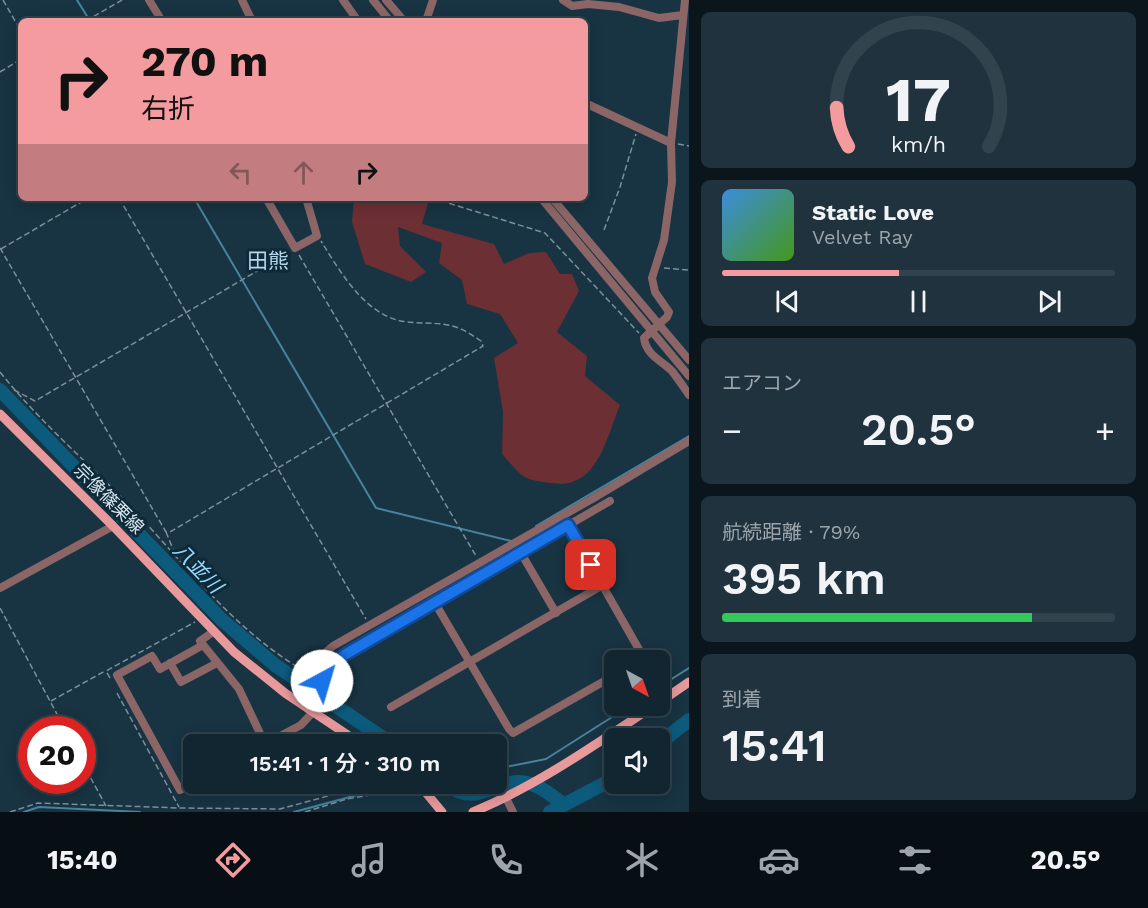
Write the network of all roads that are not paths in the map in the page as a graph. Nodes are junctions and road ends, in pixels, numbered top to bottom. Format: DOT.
graph roads {
  1 [pos="149,0"];
  2 [pos="242,0"];
  3 [pos="343,0"];
  4 [pos="372,0"];
  5 [pos="386,0"];
  6 [pos="433,0"];
  7 [pos="563,0"];
  8 [pos="685,0"];
  9 [pos="683,15"];
  10 [pos="160,18"];
  11 [pos="251,18"];
  12 [pos="356,18"];
  13 [pos="387,18"];
  14 [pos="401,18"];
  15 [pos="427,18"];
  16 [pos="588,104"];
  17 [pos="671,143"];
  18 [pos="268,201"];
  19 [pos="307,201"];
  20 [pos="543,201"];
  21 [pos="555,201"];
  22 [pos="660,324"];
  23 [pos="652,332"];
  24 [pos="689,360"];
  25 [pos="689,376"];
  26 [pos="689,395"];
  27 [pos="0,414"];
  28 [pos="689,441"];
  29 [pos="610,501"];
  30 [pos="568,525"];
  31 [pos="113,526"];
  32 [pos="521,553"];
  33 [pos="603,585"];
  34 [pos="0,588"];
  35 [pos="435,603"];
  36 [pos="556,613"];
  37 [pos="213,632"];
  38 [pos="203,645"];
  39 [pos="639,650"];
  40 [pos="469,662"];
  41 [pos="170,663"];
  42 [pos="216,663"];
  43 [pos="604,681"];
  44 [pos="689,682"];
  45 [pos="321,683"];
  46 [pos="670,691"];
  47 [pos="391,707"];
  48 [pos="311,709"];
  49 [pos="638,716"];
  50 [pos="260,734"];
  51 [pos="283,734"];
  52 [pos="347,734"];
  53 [pos="183,788"];
  54 [pos="427,794"];
  55 [pos="507,801"];
  56 [pos="442,812"];
  57 [pos="473,812"];
  58 [pos="513,812"];
  1 -- 10 [label="street"];
  2 -- 11 [label="street"];
  3 -- 12 [label="street"];
  4 -- 13 [label="street"];
  5 -- 14 [label="street"];
  6 -- 15 [label="street"];
  7 -- 9 [label="street"];
  8 -- 9 [label="street"];
  9 -- 17 [label="street"];
  16 -- 17 [label="street"];
  17 -- 22 [label="street"];
  18 -- 19 [label="street"];
  20 -- 23 [label="street"];
  21 -- 22 [label="street"];
  22 -- 23 [label="street"];
  22 -- 24 [label="street"];
  23 -- 25 [label="street"];
  23 -- 26 [label="street"];
  27 -- 31 [label="main road, 宗像篠栗線"];
  28 -- 45 [label="street"];
  29 -- 30 [label="street"];
  30 -- 32 [label="street"];
  30 -- 33 [label="street"];
  31 -- 34 [label="street"];
  31 -- 37 [label="main road, 宗像篠栗線"];
  32 -- 35 [label="street"];
  32 -- 36 [label="street"];
  33 -- 36 [label="street"];
  33 -- 39 [label="street"];
  35 -- 40 [label="street"];
  35 -- 45 [label="street"];
  36 -- 40 [label="street"];
  37 -- 38 [label="street"];
  37 -- 48 [label="main road, 宗像篠栗線"];
  38 -- 41 [label="street"];
  38 -- 42 [label="street"];
  40 -- 43 [label="street"];
  40 -- 47 [label="street"];
  41 -- 42 [label="street"];
  41 -- 53 [label="street"];
  42 -- 50 [label="street"];
  44 -- 46 [label="main road"];
  45 -- 48 [label="street"];
  48 -- 51 [label="street"];
  48 -- 52 [label="main road, 宗像篠栗線"];
  49 -- 55 [label="main road"];
  54 -- 56 [label="main road"];
  55 -- 57 [label="main road"];
  55 -- 58 [label="street"];
}
